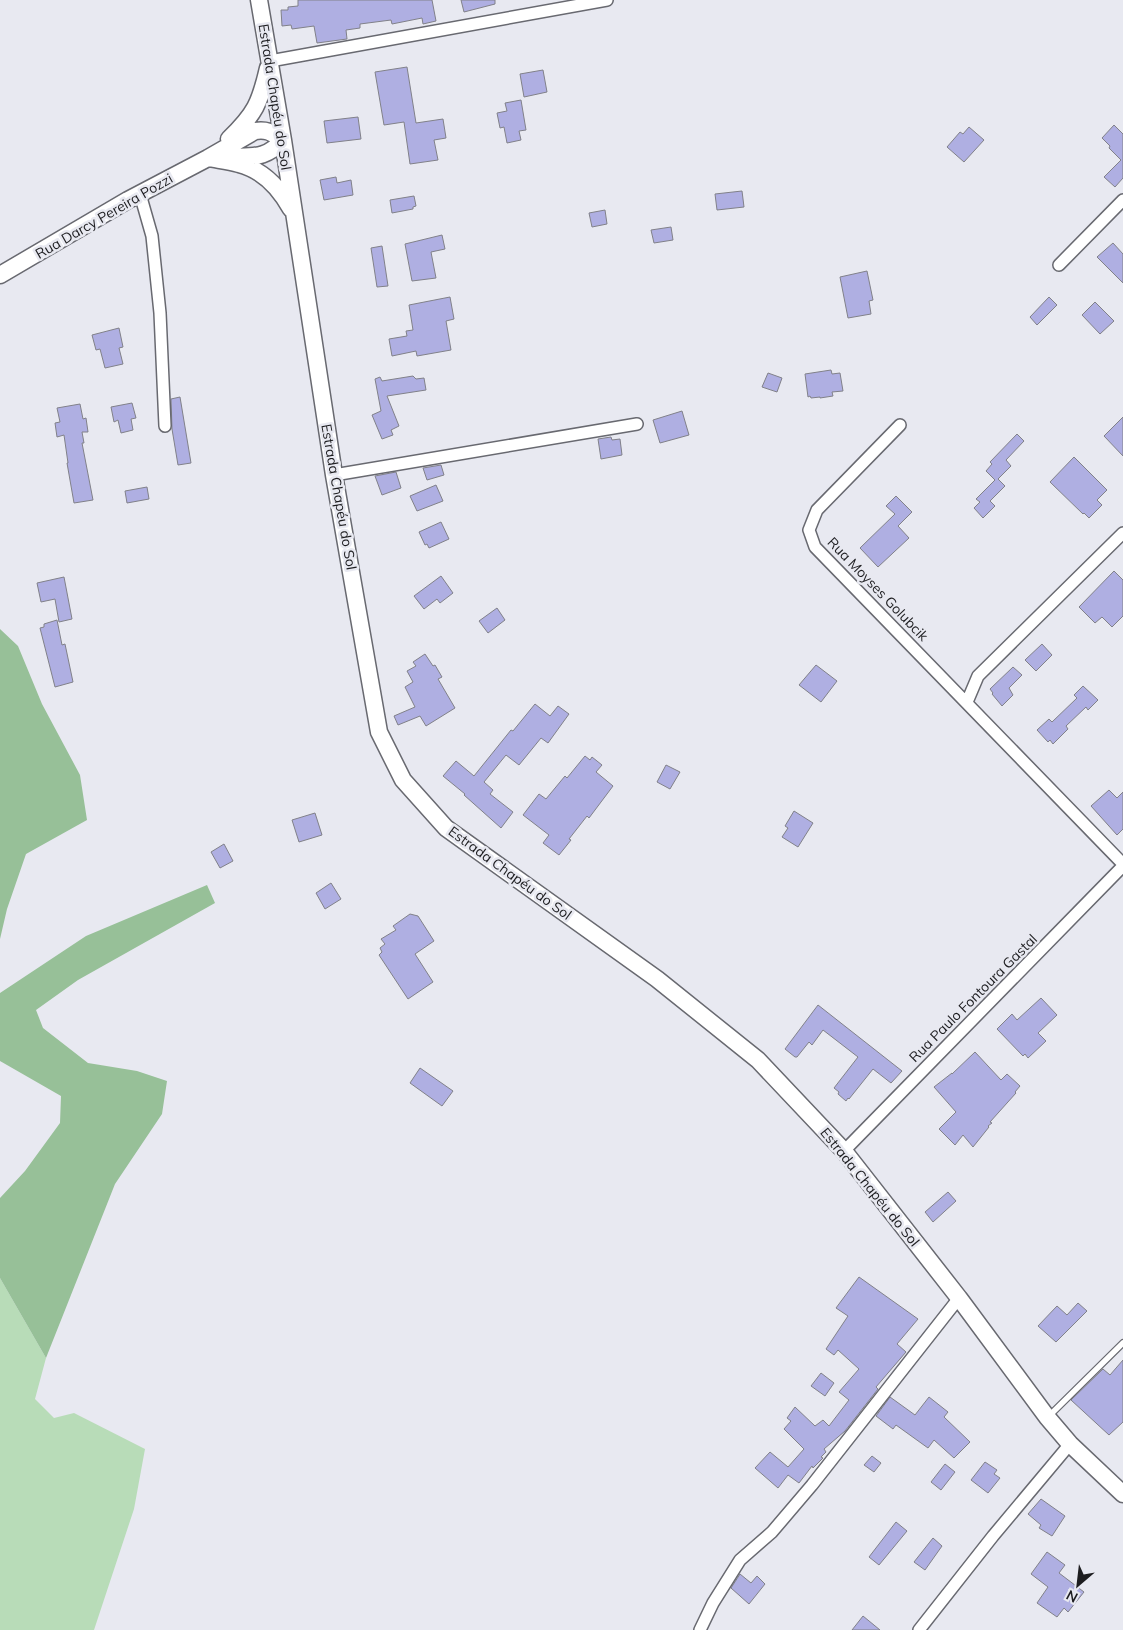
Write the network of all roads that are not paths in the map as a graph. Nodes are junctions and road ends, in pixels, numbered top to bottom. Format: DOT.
graph roads {
  1 [pos="259,0"];
  2 [pos="607,0"];
  3 [pos="270,61"];
  4 [pos="283,140"];
  5 [pos="208,158"];
  6 [pos="140,194"];
  7 [pos="1123,200"];
  8 [pos="294,214"];
  9 [pos="1059,265"];
  10 [pos="0,275"];
  11 [pos="637,424"];
  12 [pos="900,425"];
  13 [pos="165,426"];
  14 [pos="334,475"];
  15 [pos="1123,533"];
  16 [pos="967,702"];
  17 [pos="1123,865"];
  18 [pos="844,1151"];
  19 [pos="959,1298"];
  20 [pos="1123,1343"];
  21 [pos="1047,1417"];
  22 [pos="1070,1444"];
  23 [pos="1123,1494"];
  24 [pos="700,1630"];
  25 [pos="919,1630"];
  1 -- 3 [label="main road, Estrada Chapéu do Sol"];
  2 -- 3 [label="street"];
  3 -- 4 [label="main road, Estrada Chapéu do Sol"];
  3 -- 5 [label="main road"];
  4 -- 5 [label="main road, Rua Darcy Pereira Pozzi"];
  4 -- 5 [label="main road, Rua Darcy Pereira Pozzi"];
  4 -- 8 [label="main road, Estrada Chapéu do Sol"];
  5 -- 6 [label="main road, Rua Darcy Pereira Pozzi"];
  5 -- 8 [label="main road"];
  6 -- 10 [label="main road, Rua Darcy Pereira Pozzi"];
  6 -- 13 [label="street"];
  7 -- 9 [label="street"];
  8 -- 14 [label="main road, Estrada Chapéu do Sol"];
  11 -- 14 [label="street"];
  12 -- 16 [label="street, Rua Moyses Golubcik"];
  14 -- 18 [label="main road, Estrada Chapéu do Sol"];
  15 -- 16 [label="street"];
  16 -- 17 [label="street, Rua Moyses Golubcik"];
  17 -- 18 [label="street, Rua Paulo Fontoura Gastal"];
  18 -- 19 [label="main road, Estrada Chapéu do Sol"];
  19 -- 21 [label="main road, Estrada Chapéu do Sol"];
  19 -- 24 [label="street"];
  20 -- 21 [label="lane"];
  21 -- 22 [label="main road, Estrada Chapéu do Sol"];
  22 -- 23 [label="main road, Estrada Chapéu do Sol"];
  22 -- 25 [label="street"];
}
